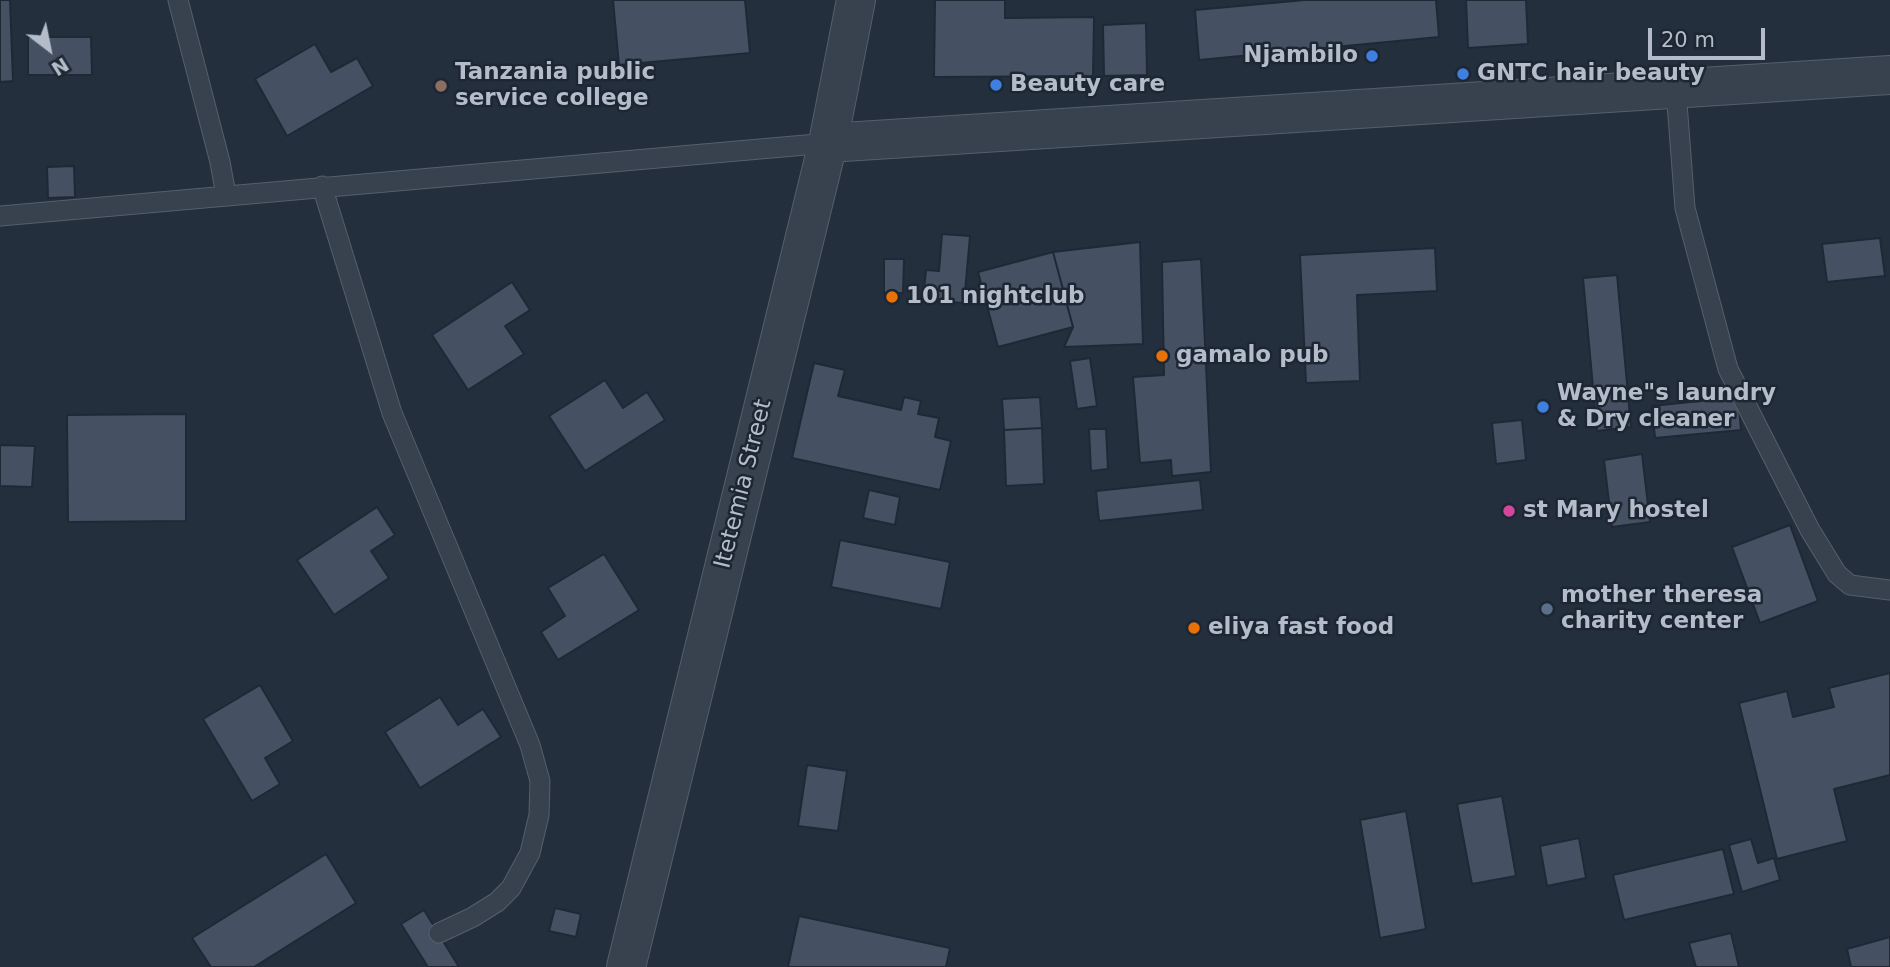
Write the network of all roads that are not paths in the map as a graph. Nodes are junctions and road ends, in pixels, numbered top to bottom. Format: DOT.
graph roads {
  1 [pos="178,0"];
  2 [pos="856,0"];
  3 [pos="1890,75"];
  4 [pos="1676,90"];
  5 [pos="828,143"];
  6 [pos="322,186"];
  7 [pos="226,195"];
  8 [pos="0,216"];
  9 [pos="1890,590"];
  10 [pos="439,933"];
  11 [pos="626,967"];
  1 -- 7 [label="lane"];
  2 -- 5 [label="street, Itetemia Street"];
  3 -- 4 [label="street"];
  4 -- 5 [label="street"];
  4 -- 9 [label="lane"];
  5 -- 6 [label="lane"];
  5 -- 11 [label="street, Itetemia Street"];
  6 -- 7 [label="lane"];
  6 -- 10 [label="lane"];
  7 -- 8 [label="lane"];
}
